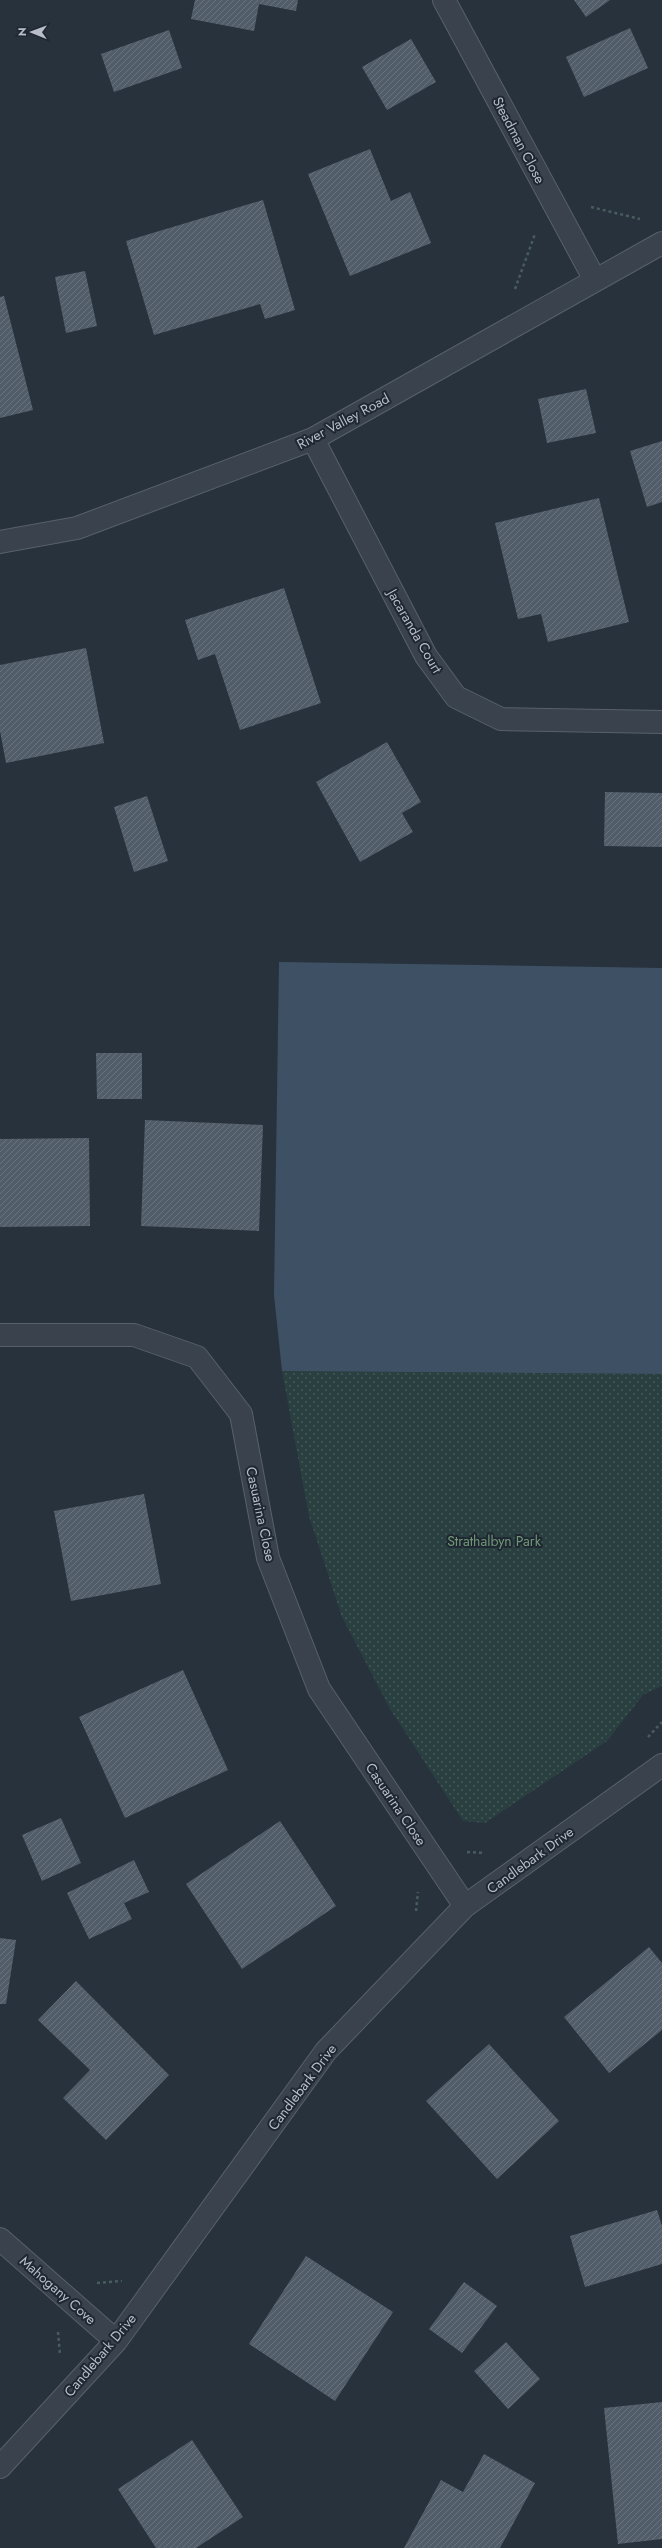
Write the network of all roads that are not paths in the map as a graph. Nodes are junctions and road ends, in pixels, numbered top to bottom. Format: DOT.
graph roads {
  1 [pos="444,0"];
  2 [pos="662,244"];
  3 [pos="595,280"];
  4 [pos="313,439"];
  5 [pos="0,542"];
  6 [pos="662,722"];
  7 [pos="0,1335"];
  8 [pos="662,1765"];
  9 [pos="465,1906"];
  10 [pos="0,2238"];
  11 [pos="116,2340"];
  12 [pos="0,2467"];
  1 -- 3 [label="street, Steadman Close"];
  2 -- 3 [label="street, River Valley Road"];
  3 -- 4 [label="street, River Valley Road"];
  4 -- 5 [label="street, River Valley Road"];
  4 -- 6 [label="street, Jacaranda Court"];
  7 -- 9 [label="street, Casuarina Close"];
  8 -- 9 [label="street, Candlebark Drive"];
  9 -- 11 [label="street, Candlebark Drive"];
  10 -- 11 [label="street, Mahogany Cove"];
  11 -- 12 [label="street, Candlebark Drive"];
}
